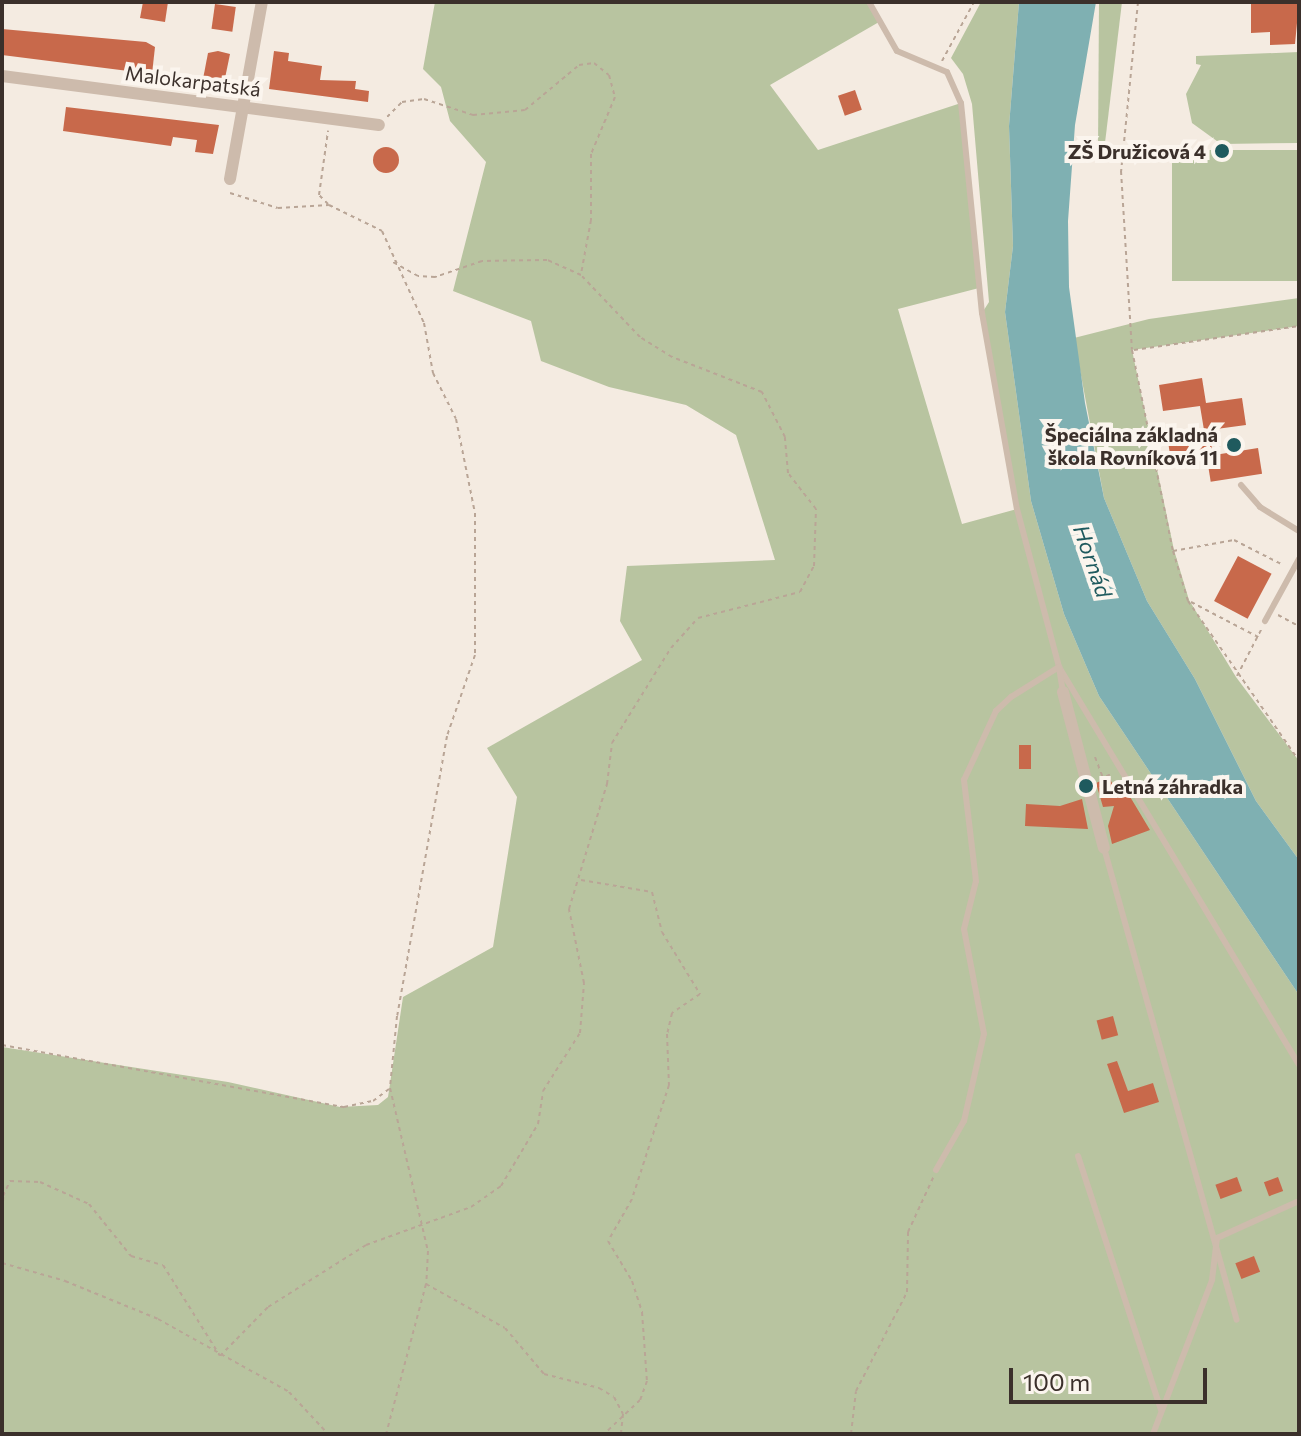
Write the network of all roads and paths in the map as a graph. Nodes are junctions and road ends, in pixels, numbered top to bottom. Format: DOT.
graph roads {
  1 [pos="262,2"];
  2 [pos="869,2"];
  3 [pos="974,2"];
  4 [pos="1138,2"];
  5 [pos="939,68"];
  6 [pos="2,76"];
  7 [pos="243,108"];
  8 [pos="329,124"];
  9 [pos="379,125"];
  10 [pos="230,179"];
  11 [pos="329,205"];
  12 [pos="391,261"];
  13 [pos="581,275"];
  14 [pos="1299,326"];
  15 [pos="1132,350"];
  16 [pos="1241,485"];
  17 [pos="1299,531"];
  18 [pos="1173,551"];
  19 [pos="1299,559"];
  20 [pos="1292,570"];
  21 [pos="1188,601"];
  22 [pos="1265,621"];
  23 [pos="1258,637"];
  24 [pos="1059,667"];
  25 [pos="1236,677"];
  26 [pos="1063,692"];
  27 [pos="1299,761"];
  28 [pos="1117,771"];
  29 [pos="1090,784"];
  30 [pos="1104,848"];
  31 [pos="580,880"];
  32 [pos="2,1045"];
  33 [pos="1299,1065"];
  34 [pos="390,1088"];
  35 [pos="1078,1156"];
  36 [pos="936,1170"];
  37 [pos="1299,1201"];
  38 [pos="424,1221"];
  39 [pos="2,1233"];
  40 [pos="1217,1238"];
  41 [pos="2,1263"];
  42 [pos="426,1284"];
  43 [pos="1237,1320"];
  44 [pos="220,1356"];
  45 [pos="1161,1410"];
  46 [pos="623,1414"];
  47 [pos="328,1434"];
  48 [pos="386,1434"];
  49 [pos="604,1434"];
  50 [pos="621,1434"];
  51 [pos="851,1434"];
  52 [pos="1153,1434"];
  1 -- 7 [label="street"];
  2 -- 5 [label="lane"];
  3 -- 5 [label="path"];
  4 -- 15 [label="path"];
  5 -- 24 [label="lane"];
  6 -- 7 [label="street, Malokarpatská"];
  7 -- 9 [label="street, Malokarpatská"];
  7 -- 10 [label="street"];
  8 -- 11 [label="path"];
  9 -- 13 [label="path"];
  10 -- 11 [label="path"];
  11 -- 12 [label="path"];
  12 -- 13 [label="path"];
  12 -- 34 [label="path"];
  13 -- 31 [label="path"];
  14 -- 15 [label="path"];
  15 -- 18 [label="path"];
  16 -- 17 [label="lane"];
  18 -- 20 [label="path"];
  18 -- 21 [label="path"];
  19 -- 20 [label="lane"];
  20 -- 22 [label="lane"];
  21 -- 23 [label="path"];
  21 -- 25 [label="path"];
  22 -- 23 [label="path"];
  23 -- 25 [label="path"];
  24 -- 26 [label="lane"];
  24 -- 33 [label="lane"];
  24 -- 36 [label="lane"];
  25 -- 27 [label="path"];
  26 -- 30 [label="street"];
  28 -- 29 [label="path"];
  30 -- 40 [label="lane"];
  31 -- 38 [label="path"];
  31 -- 46 [label="path"];
  32 -- 34 [label="path"];
  34 -- 38 [label="path"];
  35 -- 45 [label="lane"];
  36 -- 51 [label="path"];
  37 -- 40 [label="lane"];
  38 -- 42 [label="path"];
  38 -- 44 [label="path"];
  39 -- 44 [label="path"];
  40 -- 43 [label="lane"];
  40 -- 45 [label="lane"];
  41 -- 44 [label="path"];
  42 -- 46 [label="path"];
  42 -- 48 [label="path"];
  44 -- 47 [label="path"];
  45 -- 52 [label="lane"];
  46 -- 49 [label="path"];
  46 -- 50 [label="path"];
}
